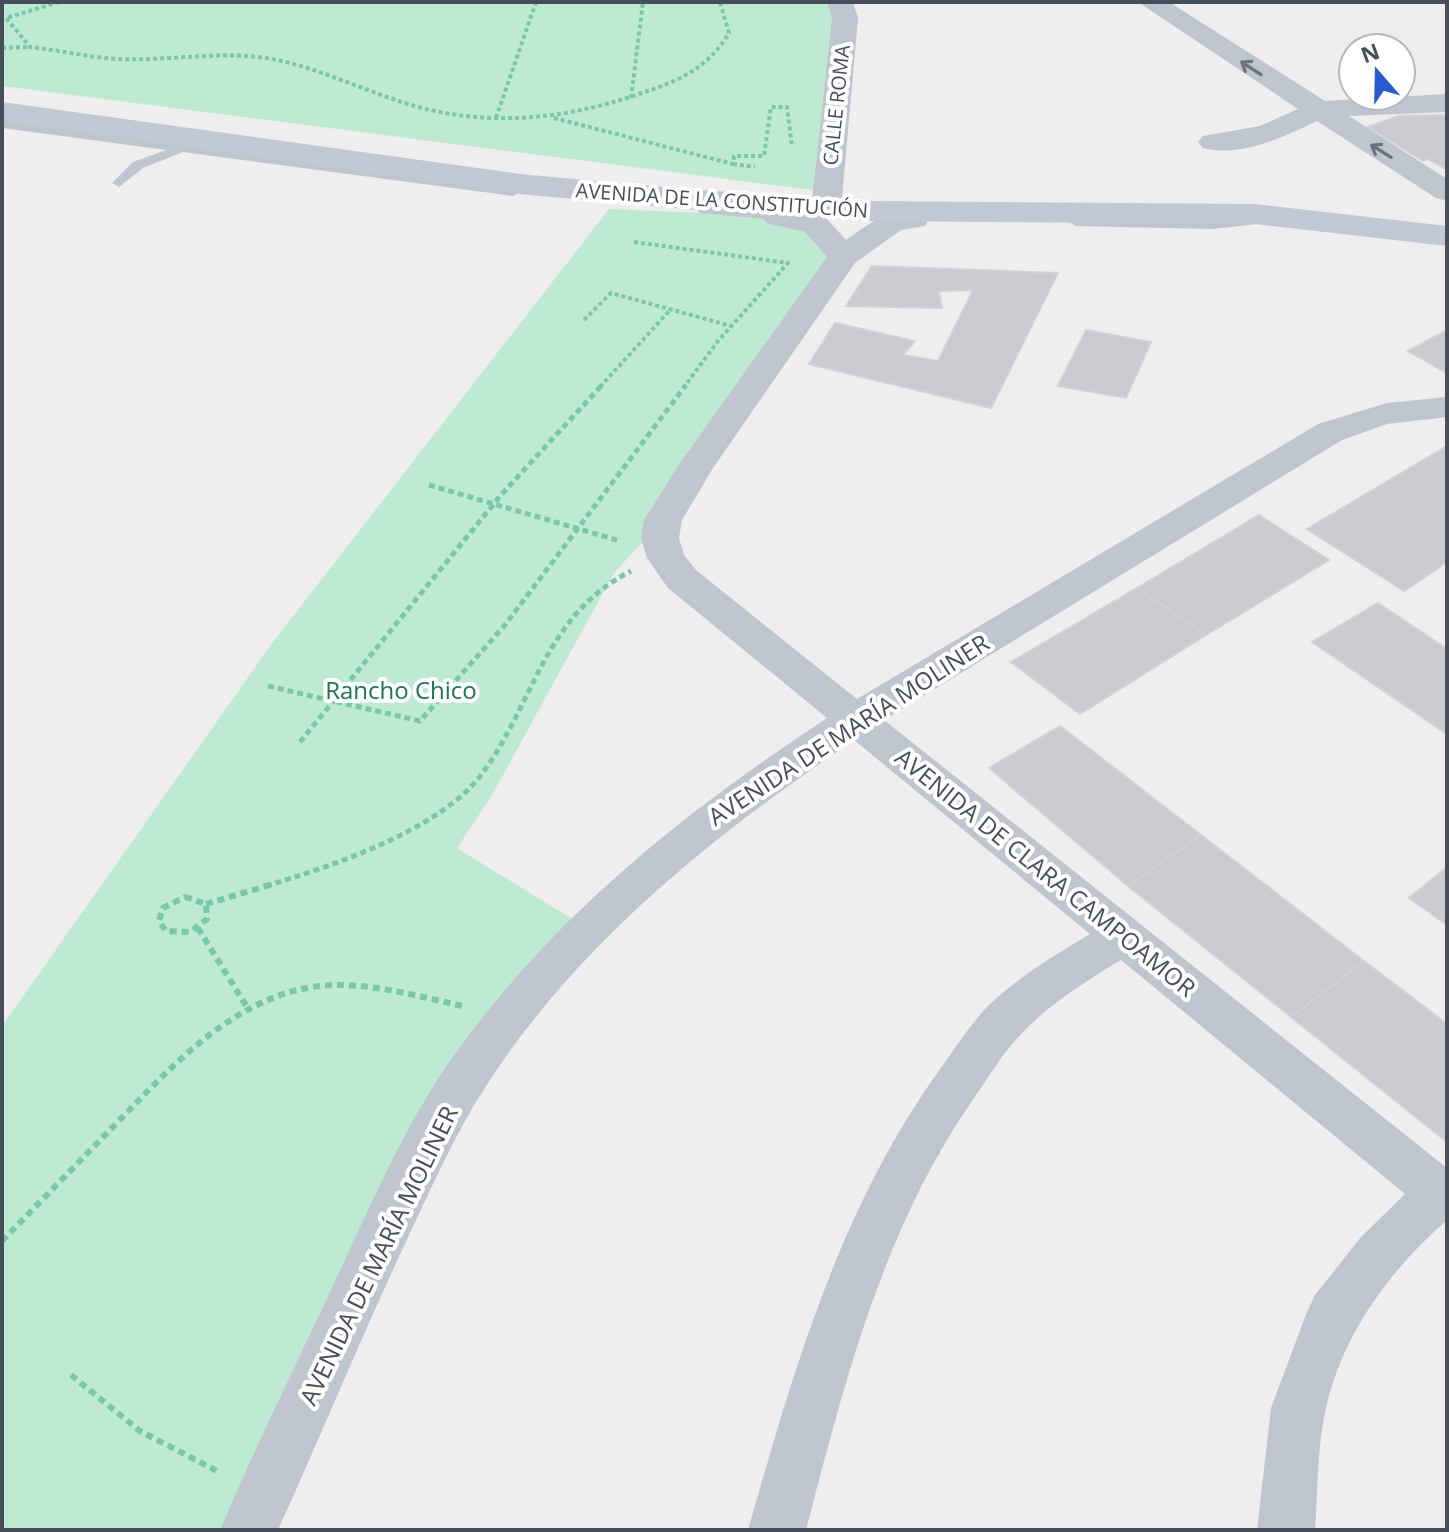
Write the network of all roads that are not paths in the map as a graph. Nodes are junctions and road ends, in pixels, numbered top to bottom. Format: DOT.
graph roads {
  1 [pos="840,2"];
  2 [pos="1151,2"];
  3 [pos="1447,103"];
  4 [pos="2,111"];
  5 [pos="1316,111"];
  6 [pos="2,124"];
  7 [pos="111,139"];
  8 [pos="1213,142"];
  9 [pos="188,149"];
  10 [pos="1447,192"];
  11 [pos="826,209"];
  12 [pos="777,216"];
  13 [pos="1288,217"];
  14 [pos="914,219"];
  15 [pos="1447,236"];
  16 [pos="844,256"];
  17 [pos="1447,407"];
  18 [pos="857,719"];
  19 [pos="1125,935"];
  20 [pos="1444,1195"];
  21 [pos="258,1513"];
  22 [pos="777,1530"];
  23 [pos="1286,1530"];
  1 -- 11 [label="street, CALLE ROMA"];
  5 -- 2 [label="street, one-way"];
  3 -- 5 [label="street"];
  4 -- 11 [label="street, AVENIDA DE LA CONSTITUCIÓN"];
  5 -- 8 [label="street"];
  10 -- 5 [label="street, one-way"];
  6 -- 7 [label="lane"];
  7 -- 9 [label="lane"];
  7 -- 9 [label="lane"];
  9 -- 12 [label="lane"];
  11 -- 13 [label="street, AVENIDA DE LA CONSTITUCIÓN"];
  12 -- 14 [label="lane"];
  12 -- 16 [label="street"];
  13 -- 14 [label="lane"];
  13 -- 15 [label="street, AVENIDA DE LA CONSTITUCIÓN"];
  14 -- 16 [label="street"];
  16 -- 18 [label="street, AVENIDA DE CLARA CAMPOAMOR"];
  17 -- 18 [label="street, AVENIDA DE MARÍA MOLINER"];
  18 -- 19 [label="street, AVENIDA DE CLARA CAMPOAMOR"];
  18 -- 21 [label="street, AVENIDA DE MARÍA MOLINER"];
  19 -- 20 [label="street, AVENIDA DE CLARA CAMPOAMOR"];
  19 -- 22 [label="street"];
  20 -- 23 [label="street"];
}
